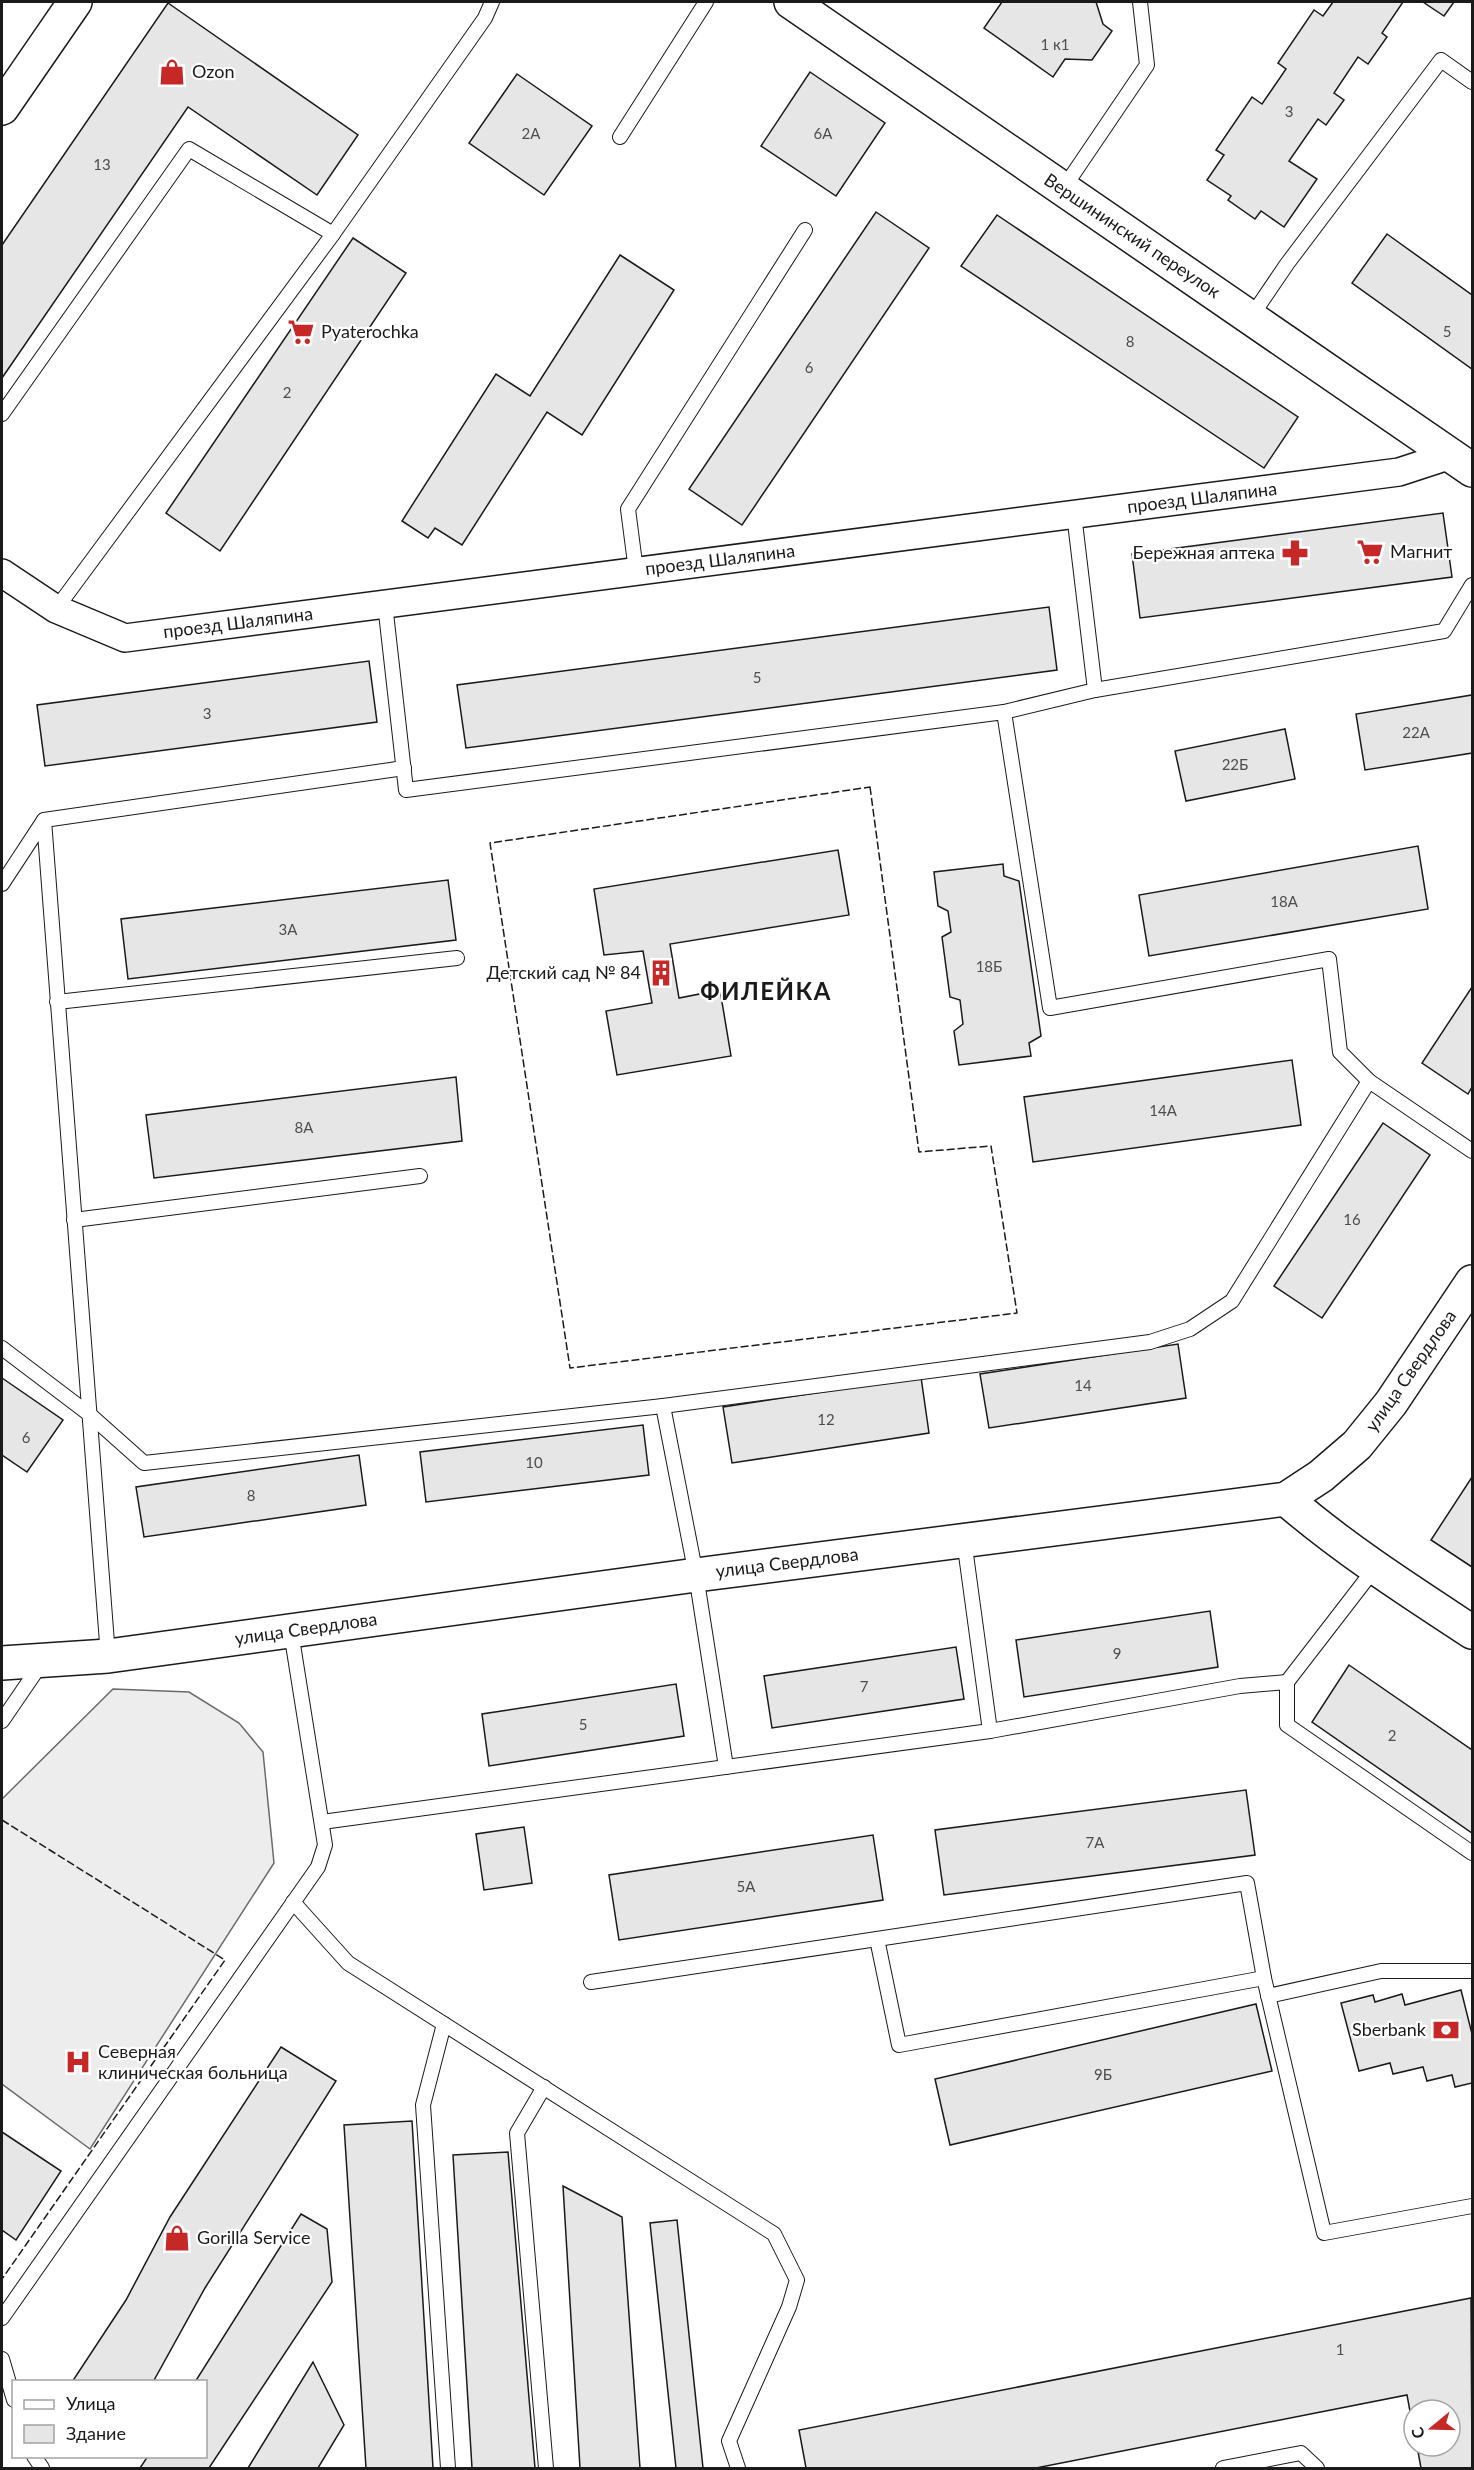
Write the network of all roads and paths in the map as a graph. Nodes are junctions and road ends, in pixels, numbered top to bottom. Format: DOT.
graph roads {
  1 [pos="75,2"];
  2 [pos="492,2"];
  3 [pos="706,2"];
  4 [pos="791,2"];
  5 [pos="1140,2"];
  6 [pos="1473,82"];
  7 [pos="2,108"];
  8 [pos="621,136"];
  9 [pos="1063,189"];
  10 [pos="805,230"];
  11 [pos="333,234"];
  12 [pos="1251,317"];
  13 [pos="2,414"];
  14 [pos="1462,463"];
  15 [pos="1074,514"];
  16 [pos="636,571"];
  17 [pos="2,573"];
  18 [pos="1473,585"];
  19 [pos="385,604"];
  20 [pos="56,609"];
  21 [pos="1095,690"];
  22 [pos="1004,712"];
  23 [pos="404,768"];
  24 [pos="44,820"];
  25 [pos="2,884"];
  26 [pos="457,958"];
  27 [pos="57,1002"];
  28 [pos="1369,1081"];
  29 [pos="1473,1151"];
  30 [pos="420,1176"];
  31 [pos="74,1220"];
  32 [pos="1473,1282"];
  33 [pos="2,1348"];
  34 [pos="663,1406"];
  35 [pos="89,1414"];
  36 [pos="1286,1499"];
  37 [pos="964,1540"];
  38 [pos="1375,1568"];
  39 [pos="696,1575"];
  40 [pos="291,1632"];
  41 [pos="1473,1632"];
  42 [pos="108,1656"];
  43 [pos="44,1660"];
  44 [pos="2,1663"];
  45 [pos="1287,1682"];
  46 [pos="2,1721"];
  47 [pos="990,1731"];
  48 [pos="726,1767"];
  49 [pos="322,1822"];
  50 [pos="1473,1853"];
  51 [pos="293,1902"];
  52 [pos="878,1939"];
  53 [pos="1473,1971"];
  54 [pos="1264,1978"];
  55 [pos="591,1982"];
  56 [pos="1268,1996"];
  57 [pos="444,2024"];
  58 [pos="544,2087"];
  59 [pos="1473,2206"];
  60 [pos="2,2319"];
  61 [pos="2,2359"];
  62 [pos="12,2393"];
  63 [pos="448,2469"];
  64 [pos="546,2469"];
  65 [pos="738,2469"];
  66 [pos="1222,2469"];
  67 [pos="1317,2469"];
  1 -- 7 [label="street"];
  2 -- 11 [label="lane"];
  3 -- 8 [label="lane"];
  4 -- 9 [label="street, Вершининский переулок"];
  5 -- 9 [label="lane"];
  6 -- 12 [label="lane"];
  9 -- 12 [label="street, Вершининский переулок"];
  10 -- 16 [label="lane"];
  11 -- 13 [label="lane"];
  11 -- 20 [label="lane"];
  12 -- 14 [label="street, Вершининский переулок"];
  14 -- 15 [label="street, проезд Шаляпина"];
  15 -- 16 [label="street, проезд Шаляпина"];
  15 -- 21 [label="lane"];
  16 -- 19 [label="street, проезд Шаляпина"];
  17 -- 20 [label="street, проезд Шаляпина"];
  18 -- 21 [label="lane"];
  19 -- 20 [label="street, проезд Шаляпина"];
  19 -- 23 [label="lane"];
  21 -- 22 [label="lane"];
  22 -- 23 [label="lane"];
  22 -- 28 [label="lane"];
  23 -- 24 [label="lane"];
  24 -- 25 [label="lane"];
  24 -- 27 [label="lane"];
  26 -- 27 [label="lane"];
  27 -- 31 [label="lane"];
  28 -- 29 [label="lane"];
  28 -- 34 [label="lane"];
  30 -- 31 [label="lane"];
  31 -- 35 [label="lane"];
  32 -- 36 [label="street, улица Свердлова"];
  33 -- 35 [label="lane"];
  34 -- 35 [label="lane"];
  34 -- 39 [label="lane"];
  35 -- 42 [label="lane"];
  36 -- 37 [label="street, улица Свердлова"];
  36 -- 38 [label="street"];
  37 -- 39 [label="street, улица Свердлова"];
  37 -- 47 [label="lane"];
  38 -- 41 [label="street"];
  38 -- 45 [label="lane"];
  39 -- 40 [label="street, улица Свердлова"];
  39 -- 48 [label="lane"];
  40 -- 42 [label="street, улица Свердлова"];
  40 -- 49 [label="lane"];
  42 -- 43 [label="street, улица Свердлова"];
  43 -- 44 [label="street, улица Свердлова"];
  43 -- 46 [label="lane"];
  45 -- 47 [label="lane"];
  45 -- 50 [label="lane"];
  47 -- 48 [label="lane"];
  48 -- 49 [label="lane"];
  49 -- 51 [label="lane"];
  51 -- 57 [label="lane"];
  51 -- 60 [label="lane"];
  52 -- 54 [label="lane"];
  52 -- 54 [label="lane"];
  52 -- 55 [label="lane"];
  53 -- 56 [label="lane"];
  54 -- 56 [label="lane"];
  56 -- 59 [label="lane"];
  57 -- 58 [label="lane"];
  57 -- 63 [label="lane"];
  58 -- 64 [label="lane"];
  58 -- 65 [label="lane"];
  61 -- 62 [label="lane"];
  66 -- 67 [label="lane"];
}
